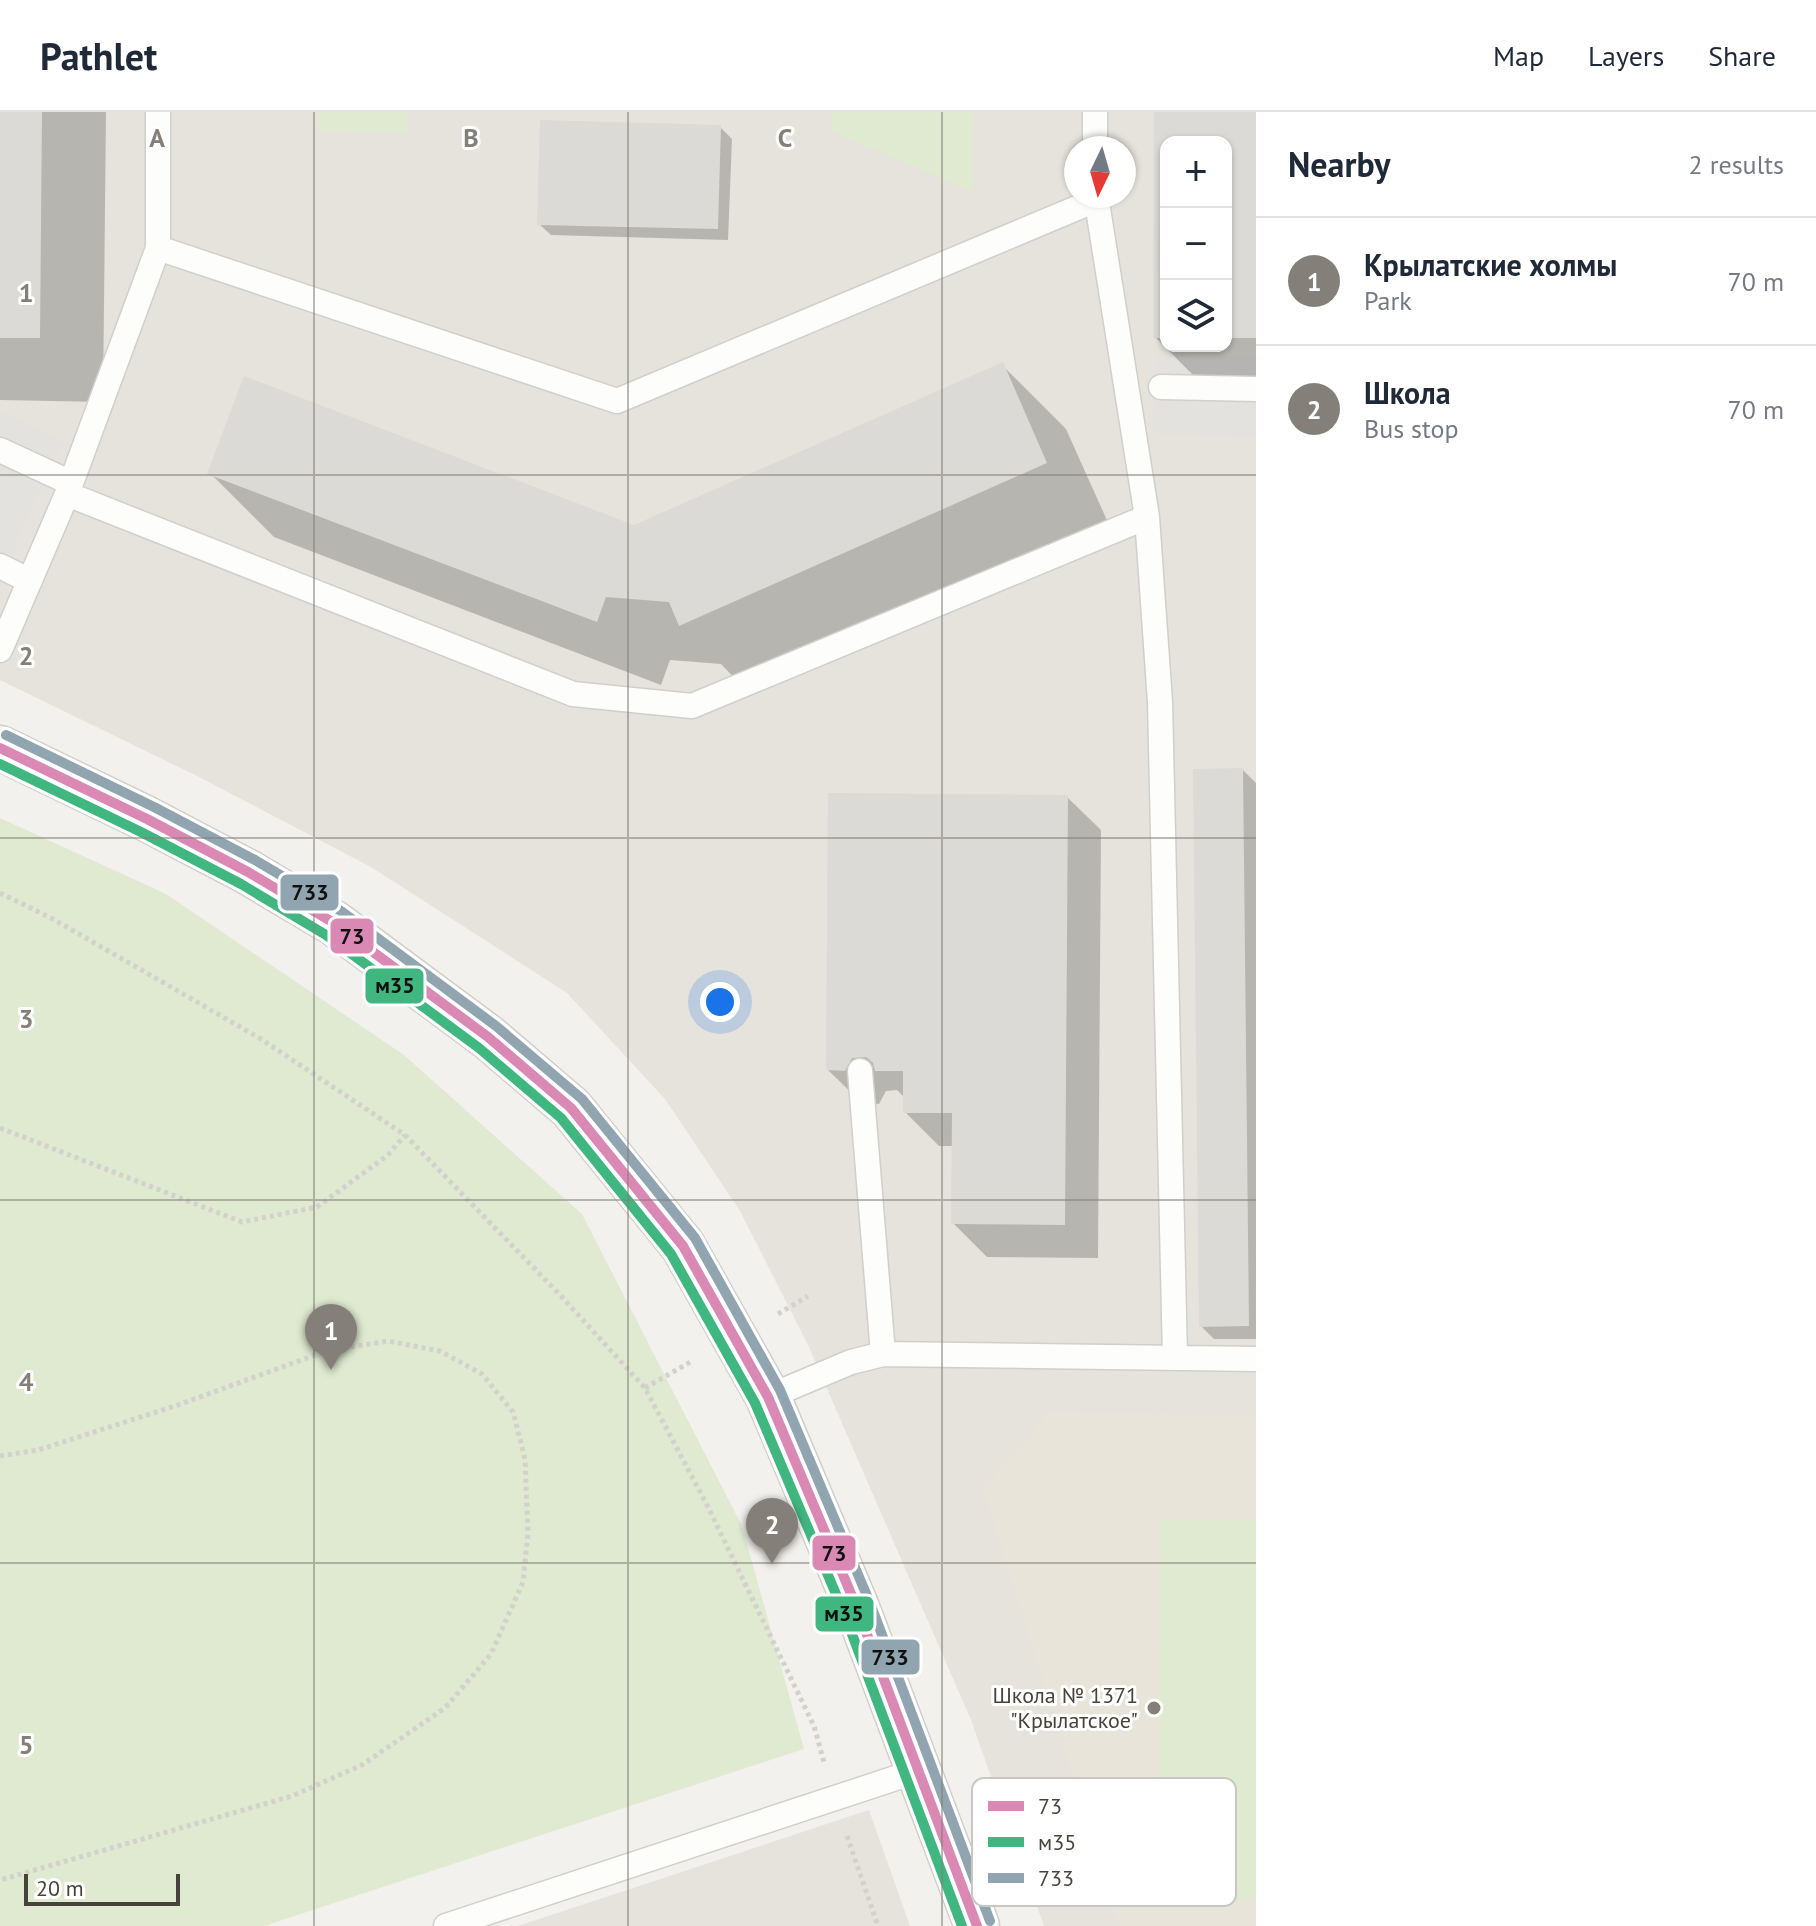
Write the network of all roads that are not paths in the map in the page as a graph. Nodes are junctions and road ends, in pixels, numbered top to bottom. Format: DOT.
graph roads {
  1 [pos="158,112"];
  2 [pos="1095,112"];
  3 [pos="1095,136"];
  4 [pos="1072,208"];
  5 [pos="1098,208"];
  6 [pos="158,248"];
  7 [pos="1161,387"];
  8 [pos="1256,389"];
  9 [pos="0,450"];
  10 [pos="69,488"];
  11 [pos="1147,517"];
  12 [pos="0,566"];
  13 [pos="30,581"];
  14 [pos="0,650"];
  15 [pos="0,748"];
  16 [pos="860,1071"];
  17 [pos="883,1354"];
  18 [pos="1175,1358"];
  19 [pos="1256,1359"];
  20 [pos="768,1397"];
  21 [pos="920,1770"];
  22 [pos="446,1926"];
  23 [pos="977,1926"];
  1 -- 6 [label="lane"];
  2 -- 3 [label="lane"];
  4 -- 6 [label="lane"];
  5 -- 11 [label="lane"];
  6 -- 10 [label="lane"];
  7 -- 8 [label="lane"];
  9 -- 10 [label="lane"];
  10 -- 11 [label="lane"];
  10 -- 13 [label="lane"];
  11 -- 18 [label="lane"];
  12 -- 13 [label="lane"];
  13 -- 14 [label="lane"];
  15 -- 20 [label="street"];
  16 -- 17 [label="lane"];
  17 -- 18 [label="lane"];
  17 -- 20 [label="lane"];
  18 -- 19 [label="lane"];
  20 -- 21 [label="street"];
  21 -- 22 [label="lane"];
  21 -- 23 [label="street"];
}
